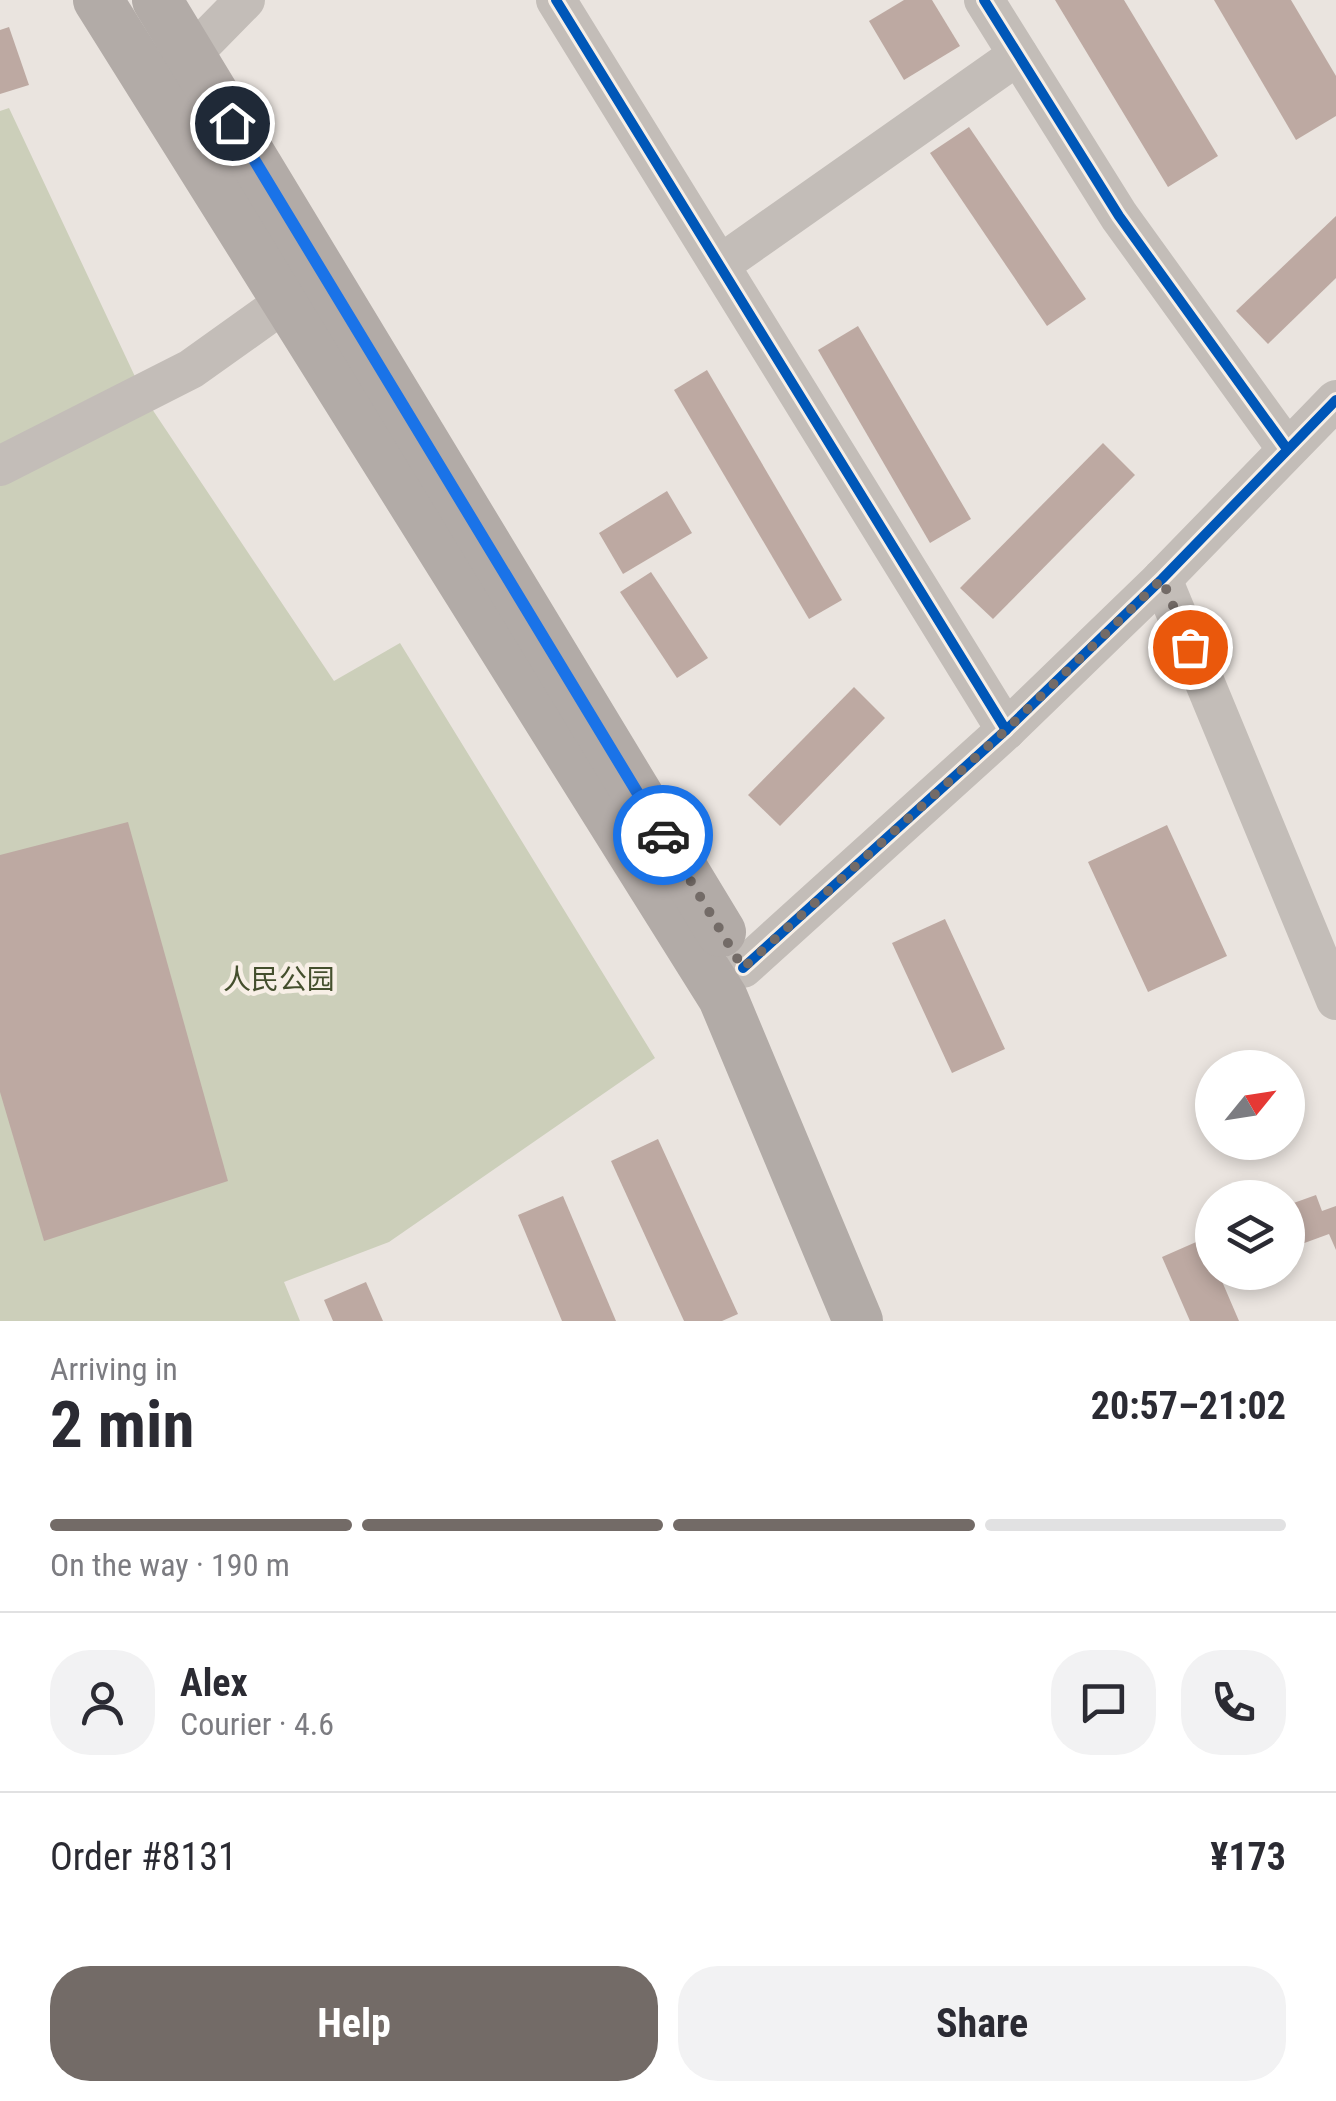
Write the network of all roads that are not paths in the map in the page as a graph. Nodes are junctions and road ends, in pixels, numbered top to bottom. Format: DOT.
graph roads {
  1 [pos="98,0"];
  2 [pos="157,0"];
  3 [pos="245,0"];
  4 [pos="556,0"];
  5 [pos="984,0"];
  6 [pos="1018,55"];
  7 [pos="191,56"];
  8 [pos="721,264"];
  9 [pos="284,302"];
  10 [pos="1336,400"];
  11 [pos="1287,449"];
  12 [pos="0,466"];
  13 [pos="1162,579"];
  14 [pos="1006,730"];
  15 [pos="1326,948"];
  16 [pos="743,968"];
  17 [pos="1336,1000"];
  18 [pos="858,1321"];
  19 [pos="892,1321"];
  1 -- 9 [label="main road"];
  2 -- 7 [label="main road"];
  3 -- 7 [label="street"];
  4 -- 8 [label="street"];
  5 -- 6 [label="street"];
  6 -- 8 [label="street"];
  6 -- 11 [label="street"];
  7 -- 16 [label="main road"];
  8 -- 14 [label="street"];
  9 -- 12 [label="street"];
  9 -- 18 [label="main road"];
  10 -- 11 [label="street"];
  11 -- 13 [label="street"];
  13 -- 14 [label="street"];
  13 -- 15 [label="street"];
  14 -- 16 [label="street"];
  15 -- 17 [label="street"];
  16 -- 19 [label="main road"];
}
